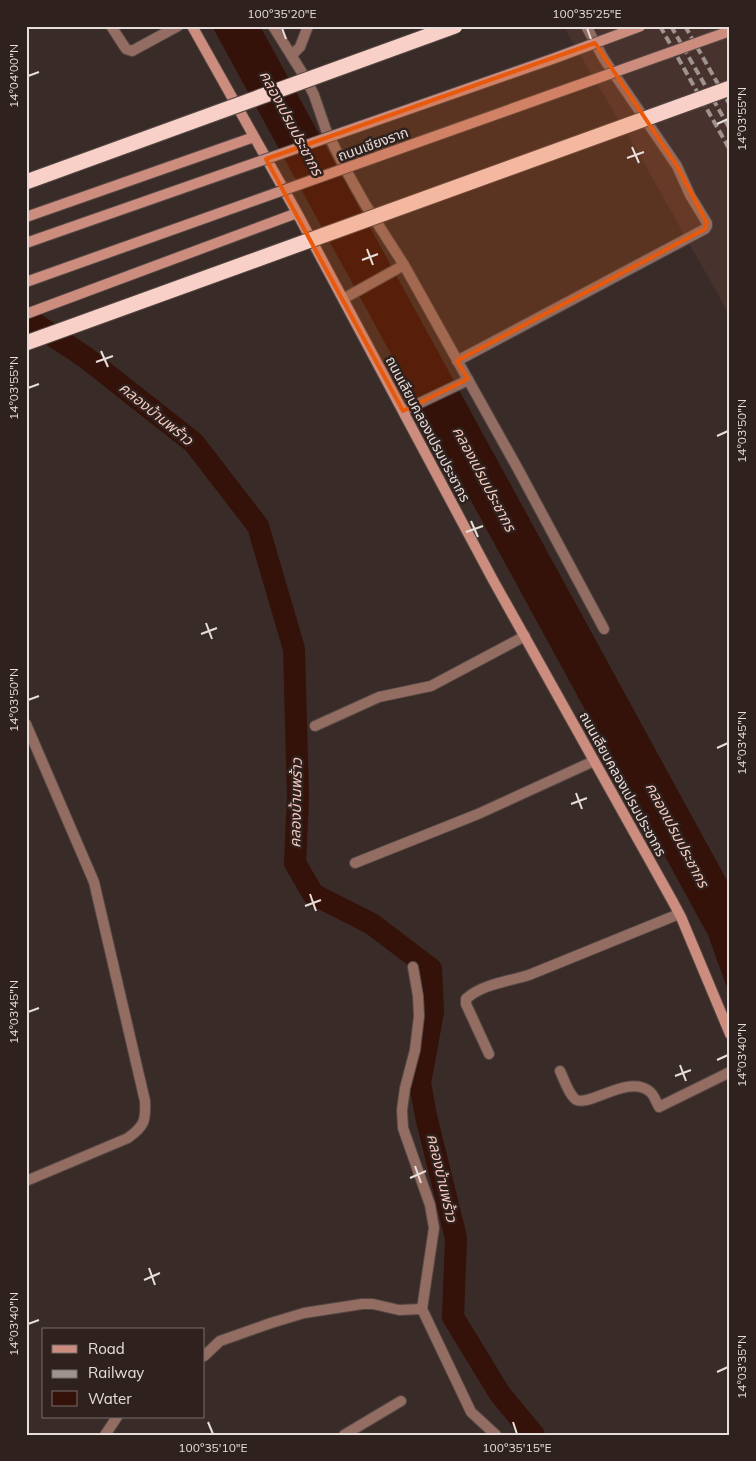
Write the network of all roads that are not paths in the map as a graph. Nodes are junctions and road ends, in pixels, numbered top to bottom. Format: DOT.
graph roads {
  1 [pos="111,26"];
  2 [pos="178,26"];
  3 [pos="192,26"];
  4 [pos="273,26"];
  5 [pos="308,26"];
  6 [pos="455,26"];
  7 [pos="586,26"];
  8 [pos="641,26"];
  9 [pos="730,32"];
  10 [pos="292,55"];
  11 [pos="730,88"];
  12 [pos="254,137"];
  13 [pos="26,182"];
  14 [pos="297,213"];
  15 [pos="26,217"];
  16 [pos="26,243"];
  17 [pos="400,267"];
  18 [pos="26,282"];
  19 [pos="343,298"];
  20 [pos="26,314"];
  21 [pos="26,342"];
  22 [pos="457,361"];
  23 [pos="465,381"];
  24 [pos="403,411"];
  25 [pos="604,629"];
  26 [pos="525,636"];
  27 [pos="26,724"];
  28 [pos="315,726"];
  29 [pos="594,761"];
  30 [pos="355,864"];
  31 [pos="679,914"];
  32 [pos="413,967"];
  33 [pos="730,1034"];
  34 [pos="489,1054"];
  35 [pos="560,1071"];
  36 [pos="730,1072"];
  37 [pos="26,1181"];
  38 [pos="422,1308"];
  39 [pos="205,1355"];
  40 [pos="401,1401"];
  41 [pos="116,1418"];
  42 [pos="105,1435"];
  43 [pos="344,1435"];
  44 [pos="496,1435"];
  1 -- 2 [label="street"];
  3 -- 12 [label="main road, ถนนเลียบคลองเปรมประชากร"];
  4 -- 10 [label="street"];
  5 -- 10 [label="street"];
  6 -- 13 [label="highway, bridge"];
  7 -- 22 [label="street"];
  8 -- 16 [label="main road, ถนนเชียงราก, bridge"];
  9 -- 18 [label="main road, ถนนเชียงราก, bridge"];
  10 -- 17 [label="street"];
  11 -- 21 [label="highway, bridge"];
  12 -- 14 [label="main road, ถนนเลียบคลองเปรมประชากร"];
  12 -- 15 [label="main road"];
  14 -- 19 [label="main road, ถนนเลียบคลองเปรมประชากร"];
  14 -- 20 [label="main road"];
  17 -- 19 [label="street"];
  17 -- 22 [label="street"];
  19 -- 24 [label="main road, ถนนเลียบคลองเปรมประชากร"];
  22 -- 23 [label="street"];
  23 -- 24 [label="street"];
  23 -- 25 [label="street"];
  24 -- 26 [label="main road, ถนนเลียบคลองเปรมประชากร"];
  26 -- 28 [label="street"];
  26 -- 29 [label="main road, ถนนเลียบคลองเปรมประชากร"];
  27 -- 37 [label="street"];
  29 -- 30 [label="street"];
  29 -- 31 [label="main road, ถนนเลียบคลองเปรมประชากร"];
  31 -- 33 [label="main road, ถนนเลียบคลองเปรมประชากร"];
  31 -- 34 [label="street"];
  32 -- 38 [label="street"];
  35 -- 36 [label="street"];
  38 -- 39 [label="street"];
  38 -- 44 [label="street"];
  40 -- 43 [label="street"];
  41 -- 42 [label="street"];
}
